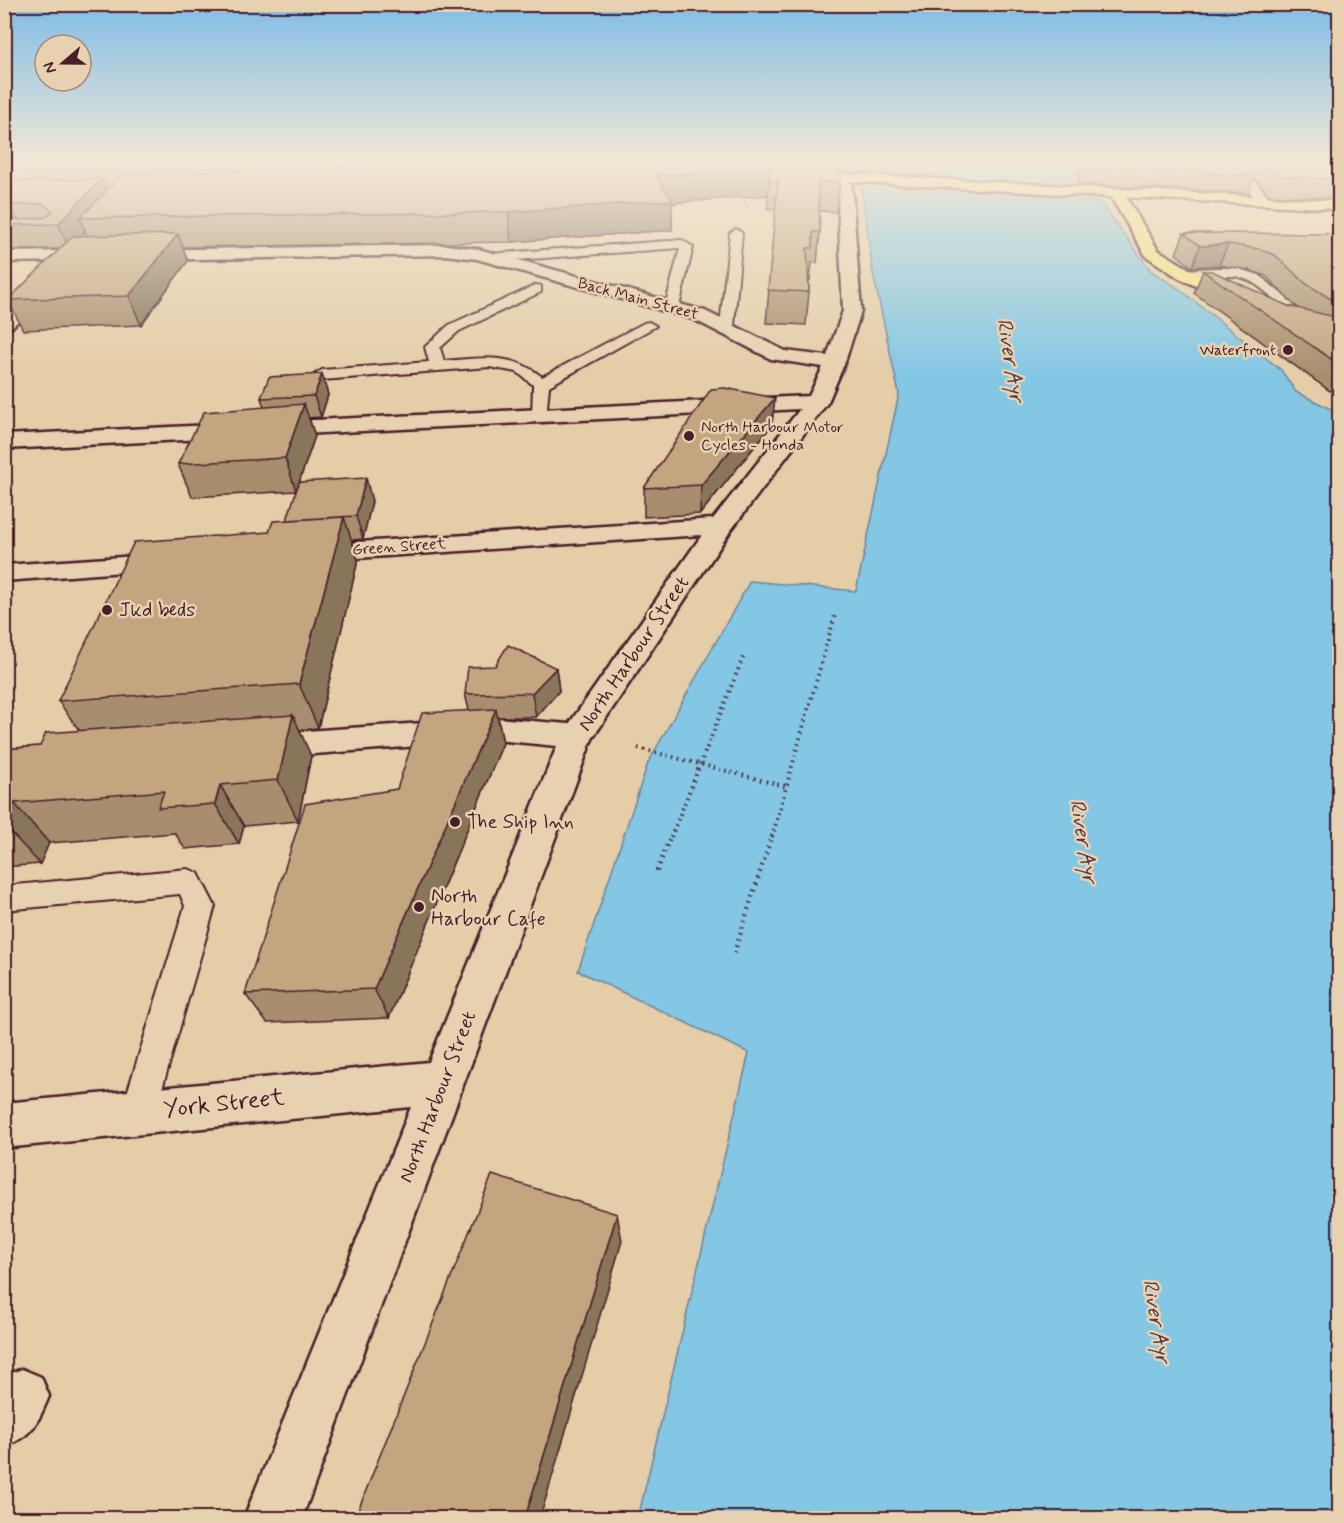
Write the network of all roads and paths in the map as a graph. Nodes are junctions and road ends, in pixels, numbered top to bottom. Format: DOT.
graph roads {
  1 [pos="736,234"];
  2 [pos="850,234"];
  3 [pos="1142,234"];
  4 [pos="88,241"];
  5 [pos="75,255"];
  6 [pos="4,257"];
  7 [pos="489,258"];
  8 [pos="1185,274"];
  9 [pos="537,290"];
  10 [pos="672,307"];
  11 [pos="1254,309"];
  12 [pos="1274,318"];
  13 [pos="4,324"];
  14 [pos="649,326"];
  15 [pos="727,326"];
  16 [pos="1318,330"];
  17 [pos="835,362"];
  18 [pos="438,366"];
  19 [pos="322,375"];
  20 [pos="541,384"];
  21 [pos="817,402"];
  22 [pos="540,415"];
  23 [pos="4,442"];
  24 [pos="721,526"];
  25 [pos="291,554"];
  26 [pos="196,560"];
  27 [pos="4,573"];
  28 [pos="835,615"];
  29 [pos="744,655"];
  30 [pos="577,736"];
  31 [pos="638,748"];
  32 [pos="227,749"];
  33 [pos="701,765"];
  34 [pos="788,787"];
  35 [pos="657,871"];
  36 [pos="4,897"];
  37 [pos="734,953"];
  38 [pos="444,1082"];
  39 [pos="138,1113"];
  40 [pos="4,1126"];
  41 [pos="273,1518"];
  1 -- 15 [label="lane"];
  2 -- 17 [label="street, North Harbour Street"];
  3 -- 8 [label="main road"];
  4 -- 5 [label="street"];
  5 -- 6 [label="street, Back Main Street"];
  5 -- 7 [label="street, Back Main Street"];
  5 -- 13 [label="street"];
  7 -- 10 [label="street, Back Main Street"];
  7 -- 10 [label="lane"];
  8 -- 11 [label="main road"];
  8 -- 16 [label="lane"];
  9 -- 18 [label="lane"];
  10 -- 15 [label="street, Back Main Street"];
  12 -- 16 [label="main road"];
  14 -- 20 [label="lane"];
  15 -- 17 [label="street, Back Main Street"];
  17 -- 21 [label="street, North Harbour Street"];
  18 -- 19 [label="lane"];
  18 -- 20 [label="lane"];
  20 -- 22 [label="lane"];
  21 -- 22 [label="street"];
  21 -- 24 [label="street, North Harbour Street"];
  22 -- 23 [label="street"];
  24 -- 25 [label="street, Green Street"];
  24 -- 30 [label="street, North Harbour Street"];
  26 -- 27 [label="street"];
  28 -- 34 [label="path"];
  29 -- 33 [label="path"];
  30 -- 32 [label="street"];
  30 -- 38 [label="street, North Harbour Street"];
  31 -- 33 [label="path"];
  33 -- 34 [label="path"];
  33 -- 35 [label="path"];
  34 -- 37 [label="path"];
  36 -- 39 [label="lane"];
  38 -- 39 [label="street, York Street"];
  38 -- 41 [label="street, North Harbour Street"];
  39 -- 40 [label="street, York Street"];
}
